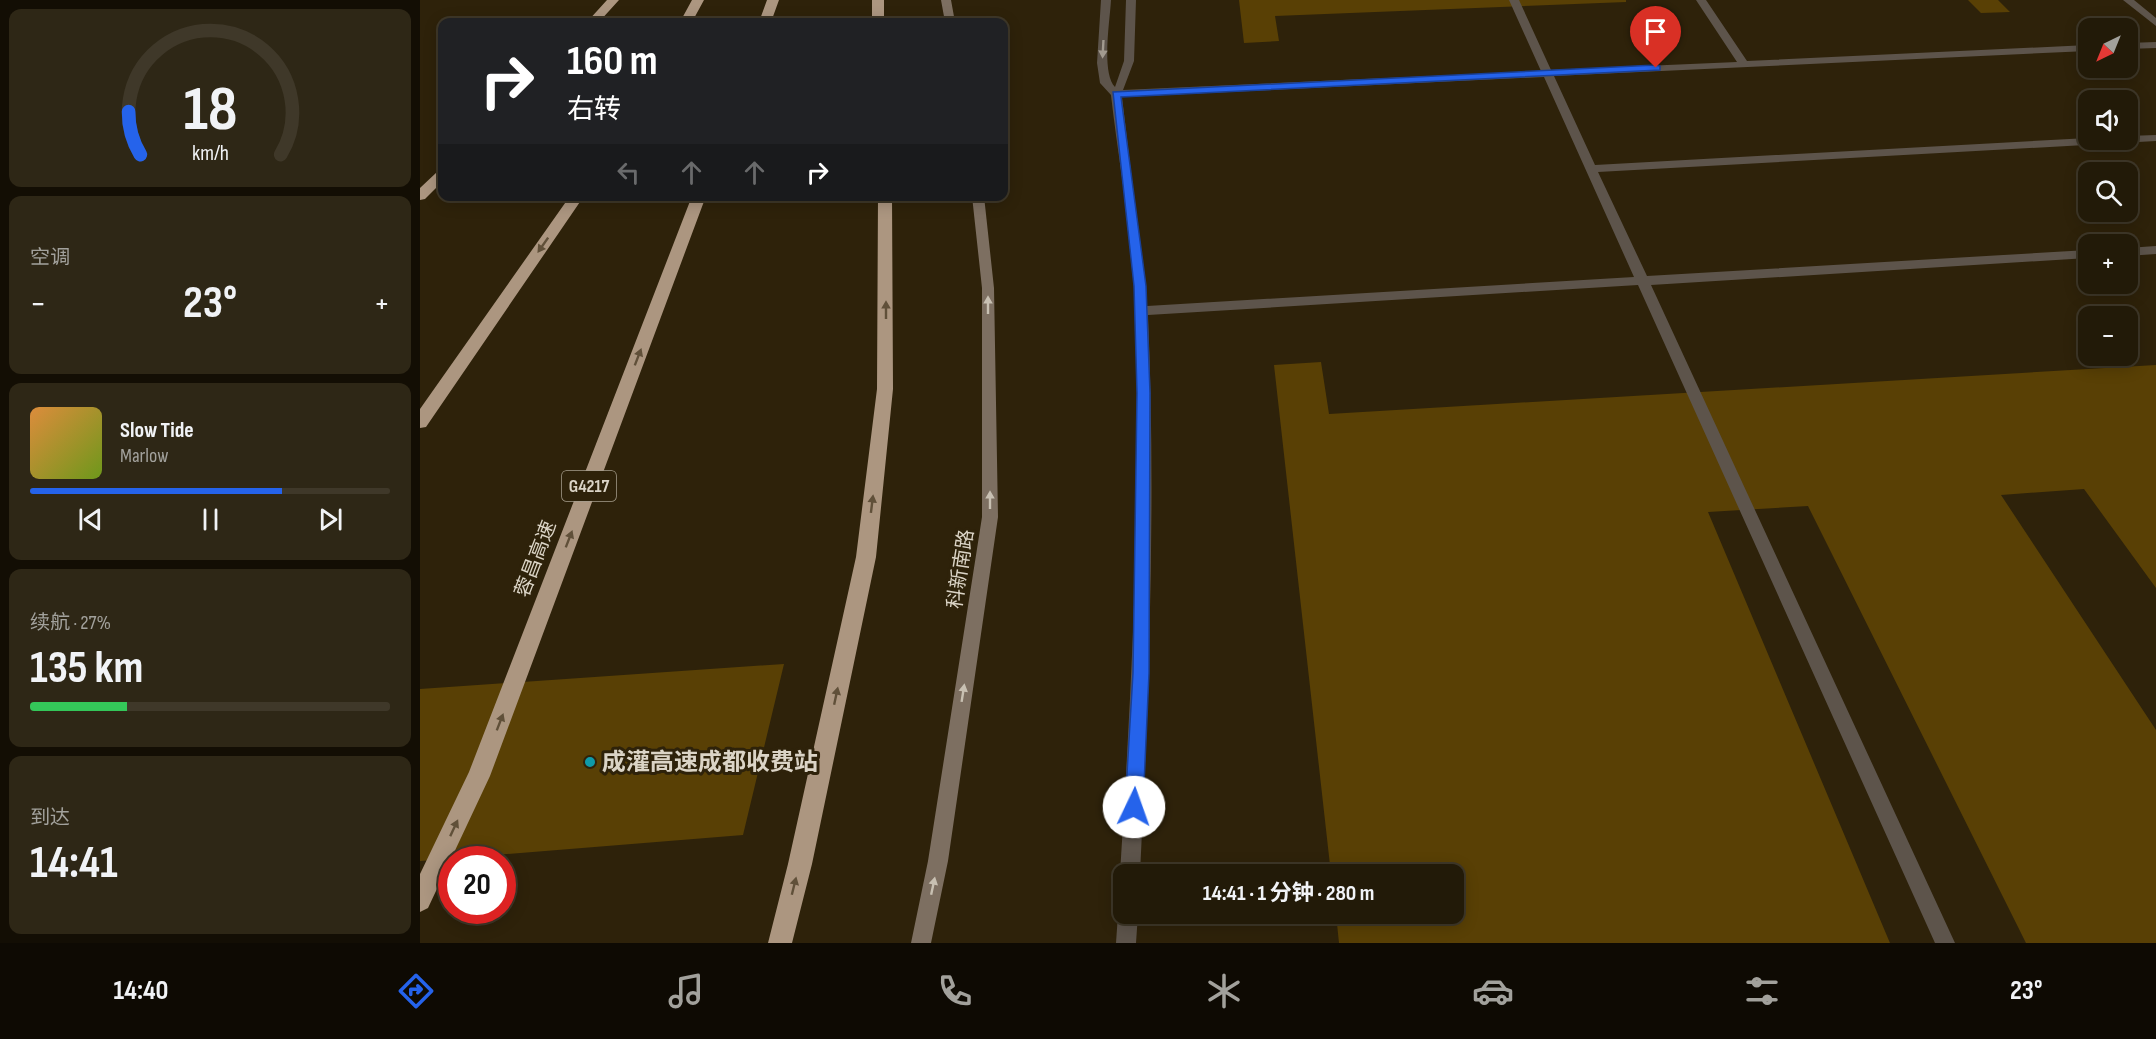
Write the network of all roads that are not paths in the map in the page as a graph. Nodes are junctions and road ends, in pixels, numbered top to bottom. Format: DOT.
graph roads {
  1 [pos="613,0"];
  2 [pos="698,0"];
  3 [pos="773,0"];
  4 [pos="878,0"];
  5 [pos="946,0"];
  6 [pos="1106,0"];
  7 [pos="1131,0"];
  8 [pos="1514,0"];
  9 [pos="1701,0"];
  10 [pos="2128,0"];
  11 [pos="597,18"];
  12 [pos="688,18"];
  13 [pos="766,18"];
  14 [pos="878,18"];
  15 [pos="949,18"];
  16 [pos="2156,23"];
  17 [pos="2156,45"];
  18 [pos="2138,46"];
  19 [pos="2078,48"];
  20 [pos="1744,64"];
  21 [pos="1548,74"];
  22 [pos="1116,94"];
  23 [pos="2156,138"];
  24 [pos="1591,169"];
  25 [pos="438,179"];
  26 [pos="420,196"];
  27 [pos="574,201"];
  28 [pos="697,201"];
  29 [pos="885,201"];
  30 [pos="979,201"];
  31 [pos="2156,250"];
  32 [pos="2138,251"];
  33 [pos="2078,255"];
  34 [pos="1643,281"];
  35 [pos="1141,311"];
  36 [pos="420,422"];
  37 [pos="1131,864"];
  38 [pos="420,900"];
  39 [pos="1127,924"];
  40 [pos="780,943"];
  41 [pos="921,943"];
  42 [pos="1126,943"];
  43 [pos="1945,943"];
  1 -- 11 [label="highway"];
  2 -- 12 [label="highway"];
  3 -- 13 [label="highway"];
  4 -- 14 [label="highway"];
  5 -- 15 [label="main road"];
  6 -- 22 [label="lane, one-way"];
  7 -- 22 [label="lane"];
  8 -- 21 [label="lane"];
  9 -- 20 [label="lane"];
  10 -- 16 [label="lane"];
  17 -- 18 [label="lane"];
  19 -- 20 [label="lane"];
  20 -- 21 [label="lane"];
  21 -- 22 [label="lane"];
  21 -- 24 [label="lane"];
  22 -- 35 [label="lane"];
  23 -- 24 [label="lane"];
  24 -- 34 [label="lane"];
  25 -- 26 [label="highway"];
  27 -- 36 [label="highway, one-way"];
  38 -- 28 [label="highway, 蓉昌高速 / G4217, one-way"];
  40 -- 29 [label="highway, one-way"];
  41 -- 30 [label="main road, 科新南路, one-way"];
  31 -- 32 [label="lane"];
  33 -- 34 [label="lane"];
  34 -- 35 [label="lane"];
  34 -- 43 [label="lane"];
  35 -- 37 [label="lane"];
  39 -- 42 [label="lane"];
}
